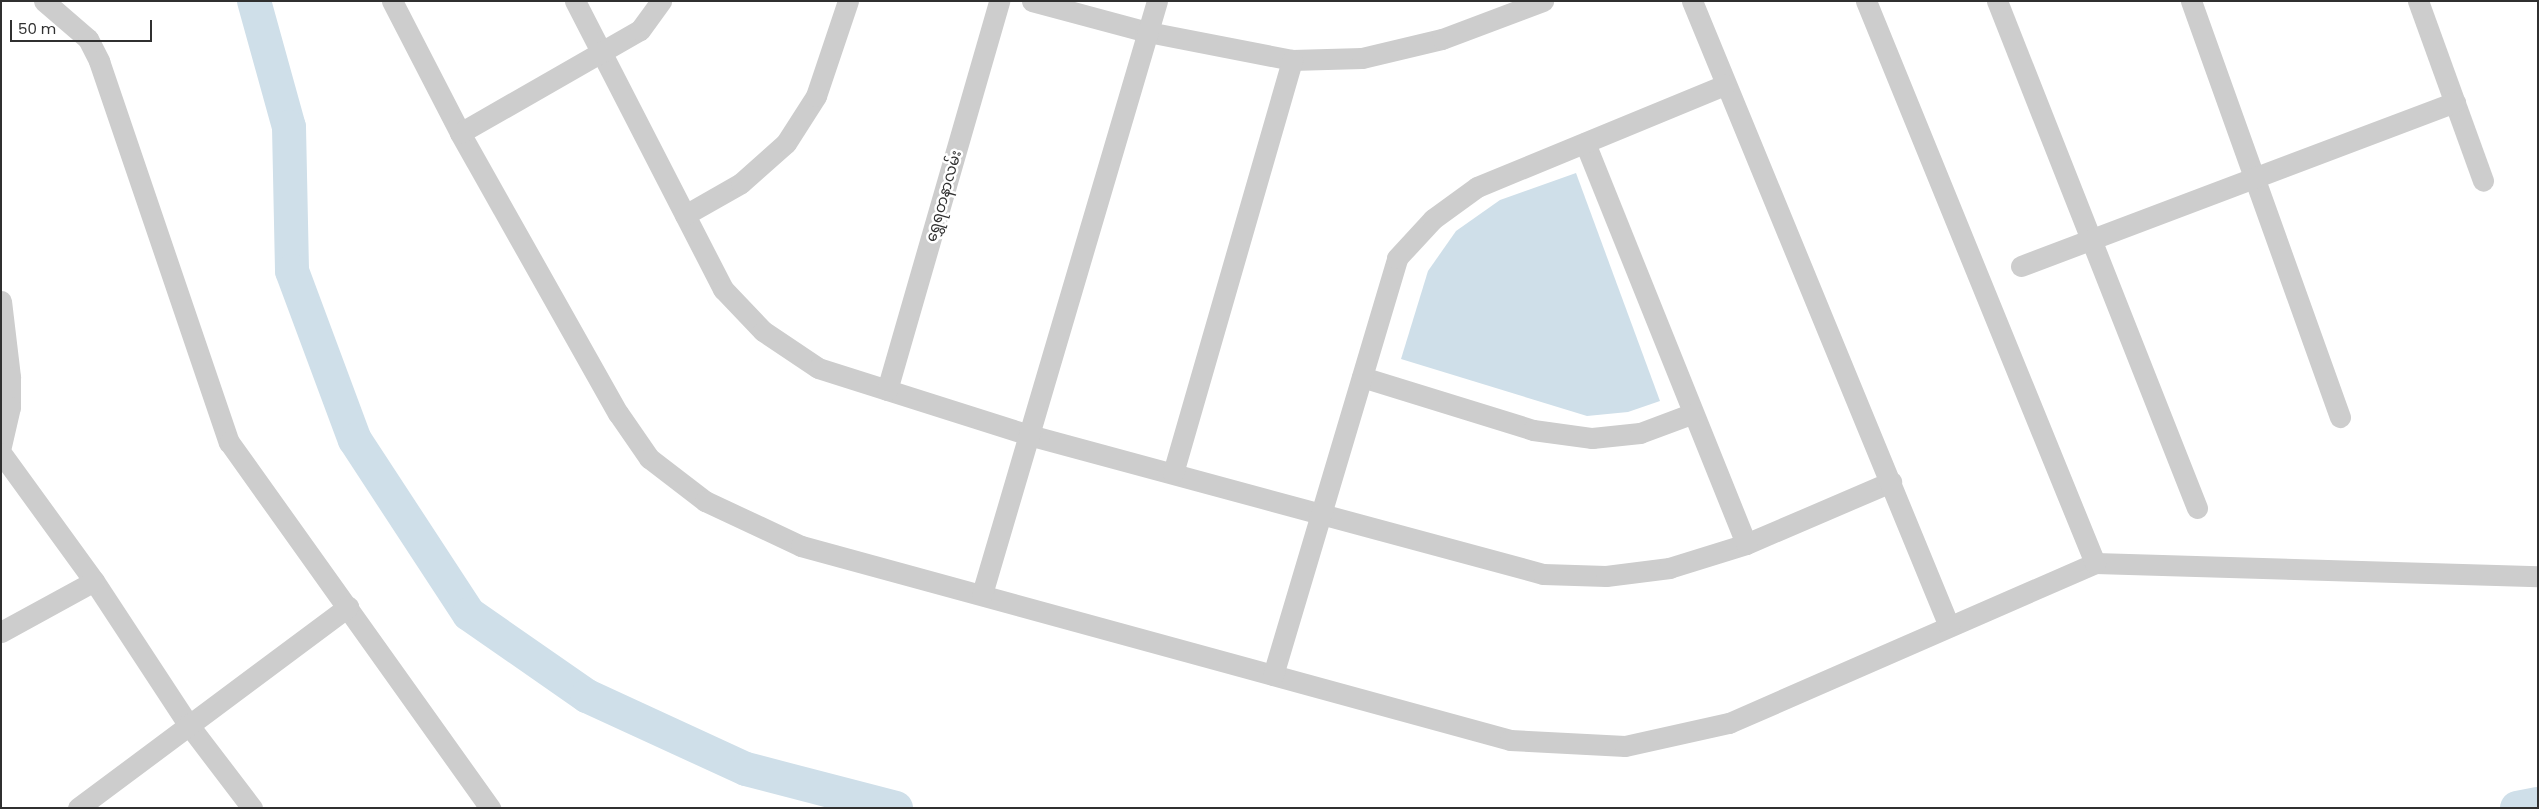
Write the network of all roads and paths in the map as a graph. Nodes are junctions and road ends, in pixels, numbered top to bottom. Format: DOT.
graph roads {
  1 [pos="44,1"];
  2 [pos="392,1"];
  3 [pos="575,1"];
  4 [pos="661,1"];
  5 [pos="848,1"];
  6 [pos="999,1"];
  7 [pos="1032,1"];
  8 [pos="1157,1"];
  9 [pos="1543,1"];
  10 [pos="1692,1"];
  11 [pos="1866,1"];
  12 [pos="1997,1"];
  13 [pos="2191,1"];
  14 [pos="2418,1"];
  15 [pos="1148,32"];
  16 [pos="600,50"];
  17 [pos="1292,60"];
  18 [pos="1725,85"];
  19 [pos="2454,102"];
  20 [pos="460,133"];
  21 [pos="1586,143"];
  22 [pos="2255,180"];
  23 [pos="2483,181"];
  24 [pos="685,215"];
  25 [pos="2091,239"];
  26 [pos="2021,266"];
  27 [pos="1,301"];
  28 [pos="1362,377"];
  29 [pos="887,390"];
  30 [pos="1691,414"];
  31 [pos="2340,417"];
  32 [pos="1029,435"];
  33 [pos="1,446"];
  34 [pos="1,453"];
  35 [pos="1173,473"];
  36 [pos="1891,482"];
  37 [pos="2197,508"];
  38 [pos="1322,512"];
  39 [pos="1746,544"];
  40 [pos="2095,563"];
  41 [pos="2538,576"];
  42 [pos="94,581"];
  43 [pos="982,594"];
  44 [pos="348,607"];
  45 [pos="1949,626"];
  46 [pos="1,632"];
  47 [pos="1273,674"];
  48 [pos="188,724"];
  49 [pos="78,808"];
  50 [pos="252,808"];
  51 [pos="490,808"];
  1 -- 44 [label="street"];
  2 -- 20 [label="street"];
  3 -- 16 [label="street"];
  4 -- 16 [label="street"];
  5 -- 24 [label="street"];
  6 -- 29 [label="street, ရွှေရတနာလမ်း"];
  7 -- 15 [label="street"];
  8 -- 15 [label="street"];
  9 -- 17 [label="street"];
  10 -- 18 [label="street"];
  11 -- 40 [label="street"];
  12 -- 25 [label="street"];
  13 -- 22 [label="street"];
  14 -- 19 [label="street"];
  15 -- 17 [label="street"];
  15 -- 32 [label="street"];
  16 -- 20 [label="street"];
  16 -- 24 [label="street"];
  17 -- 35 [label="street"];
  18 -- 21 [label="street"];
  18 -- 36 [label="street"];
  19 -- 22 [label="street"];
  19 -- 23 [label="street"];
  20 -- 43 [label="street"];
  21 -- 28 [label="street"];
  21 -- 30 [label="street"];
  22 -- 25 [label="street"];
  22 -- 31 [label="street"];
  24 -- 29 [label="street"];
  25 -- 26 [label="street"];
  25 -- 37 [label="street"];
  27 -- 33 [label="street"];
  28 -- 30 [label="street"];
  28 -- 38 [label="street"];
  29 -- 32 [label="street"];
  30 -- 39 [label="street"];
  32 -- 35 [label="street"];
  32 -- 43 [label="street"];
  34 -- 42 [label="street"];
  35 -- 38 [label="street"];
  36 -- 39 [label="street"];
  36 -- 45 [label="street"];
  38 -- 39 [label="street"];
  38 -- 47 [label="street"];
  40 -- 41 [label="street"];
  40 -- 45 [label="street"];
  42 -- 46 [label="street"];
  42 -- 48 [label="street"];
  43 -- 47 [label="street"];
  44 -- 48 [label="street"];
  44 -- 51 [label="street"];
  45 -- 47 [label="street"];
  48 -- 49 [label="street"];
  48 -- 50 [label="street"];
}
